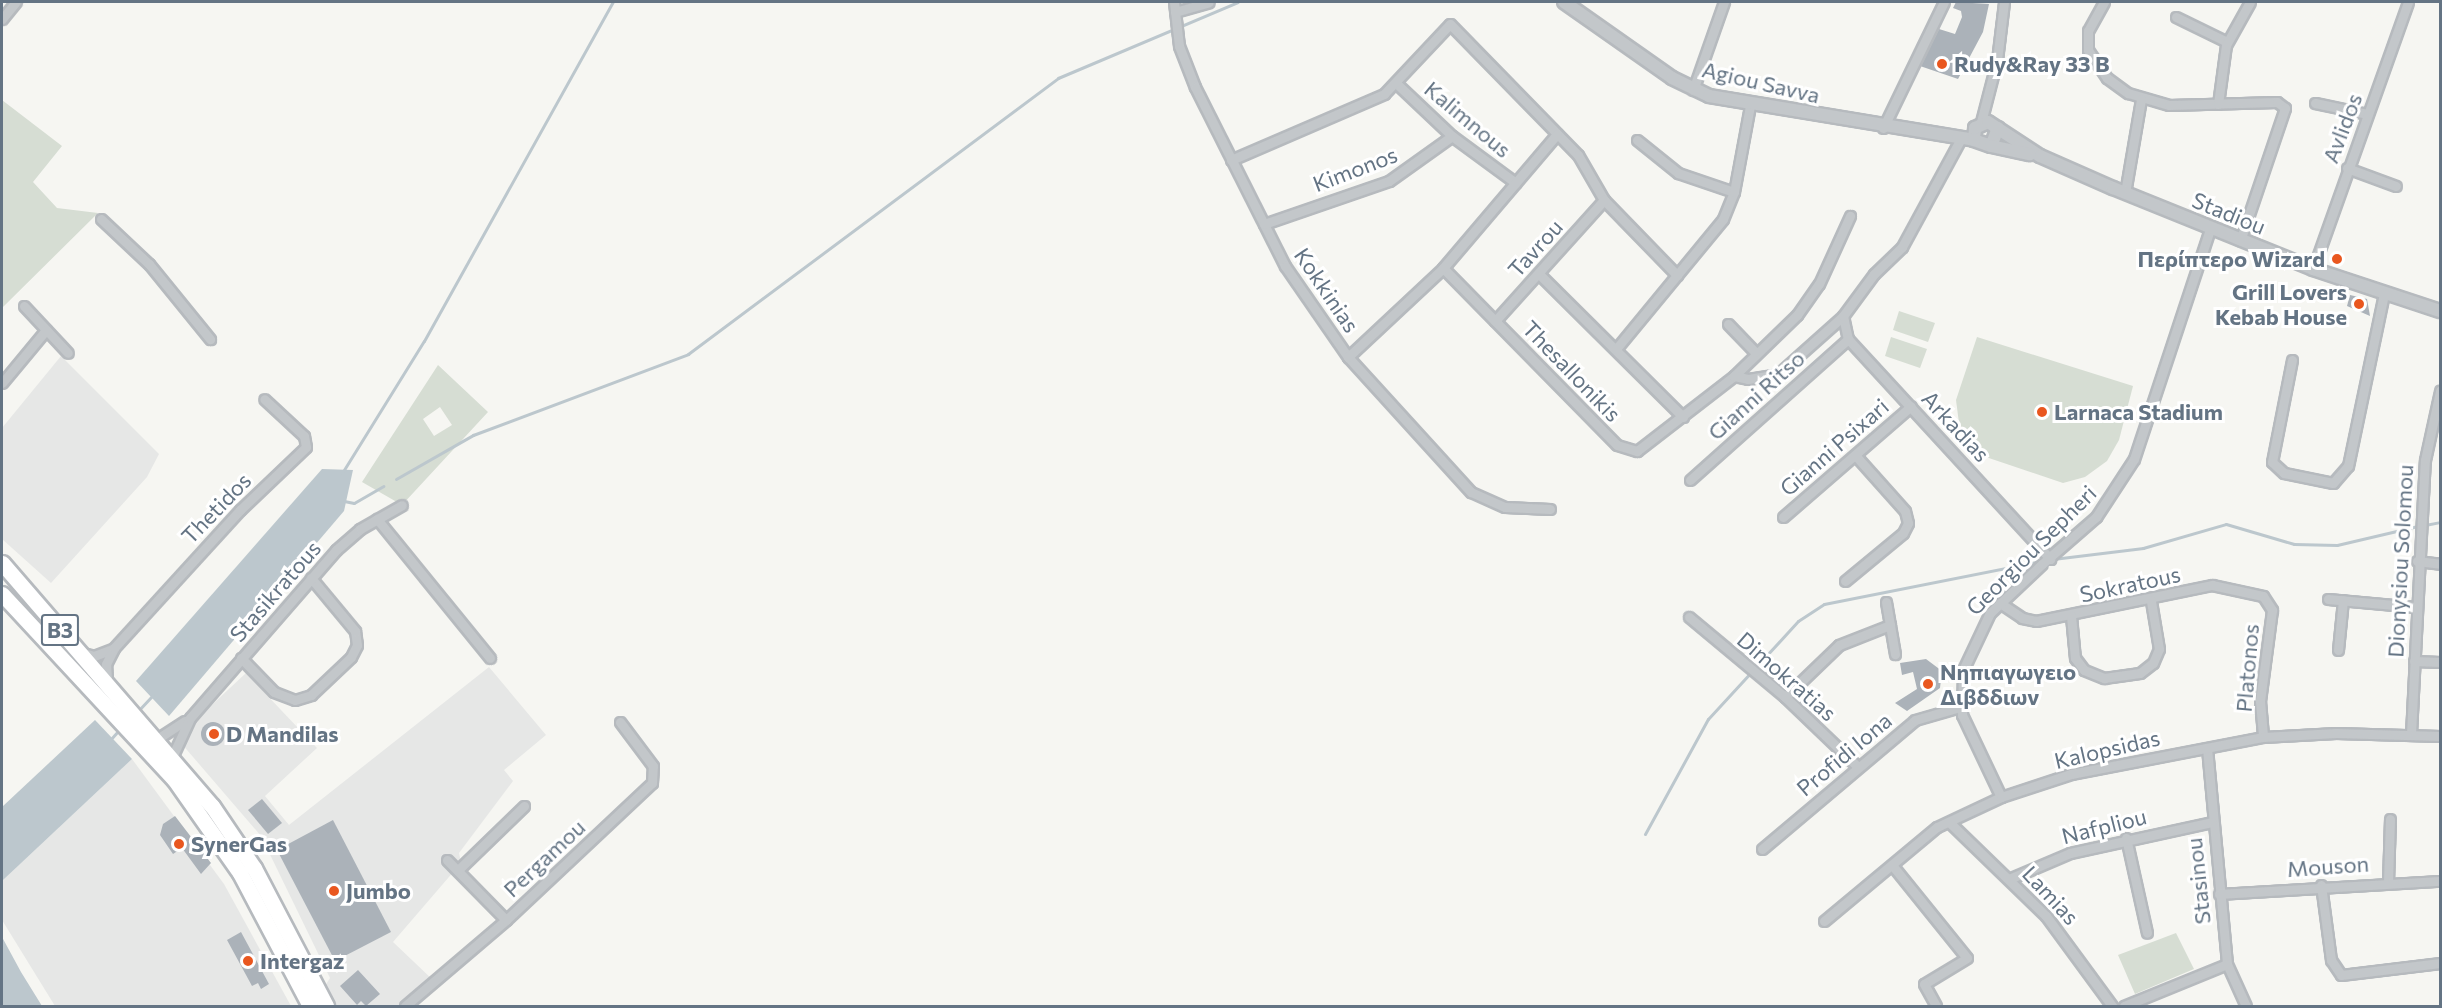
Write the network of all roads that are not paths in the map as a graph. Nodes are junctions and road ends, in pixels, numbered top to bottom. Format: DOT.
graph roads {
  1 [pos="16,2"];
  2 [pos="1174,2"];
  3 [pos="1209,2"];
  4 [pos="1564,2"];
  5 [pos="1724,2"];
  6 [pos="1944,2"];
  7 [pos="2004,2"];
  8 [pos="2104,2"];
  9 [pos="2250,2"];
  10 [pos="2408,2"];
  11 [pos="1175,15"];
  12 [pos="2176,17"];
  13 [pos="2,19"];
  14 [pos="2227,42"];
  15 [pos="1397,84"];
  16 [pos="1693,90"];
  17 [pos="2141,99"];
  18 [pos="2315,103"];
  19 [pos="2217,104"];
  20 [pos="1750,106"];
  21 [pos="2367,114"];
  22 [pos="1980,122"];
  23 [pos="1883,128"];
  24 [pos="1998,128"];
  25 [pos="1557,134"];
  26 [pos="1452,136"];
  27 [pos="1637,140"];
  28 [pos="1960,140"];
  29 [pos="1974,140"];
  30 [pos="1991,146"];
  31 [pos="2040,156"];
  32 [pos="1231,160"];
  33 [pos="2347,168"];
  34 [pos="1516,183"];
  35 [pos="2396,186"];
  36 [pos="1734,192"];
  37 [pos="2125,193"];
  38 [pos="1604,200"];
  39 [pos="1850,216"];
  40 [pos="101,219"];
  41 [pos="1264,224"];
  42 [pos="2210,229"];
  43 [pos="2240,241"];
  44 [pos="1443,268"];
  45 [pos="2313,269"];
  46 [pos="1539,274"];
  47 [pos="1677,275"];
  48 [pos="2384,294"];
  49 [pos="24,306"];
  50 [pos="2440,311"];
  51 [pos="1843,316"];
  52 [pos="1495,321"];
  53 [pos="1728,324"];
  54 [pos="46,330"];
  55 [pos="210,339"];
  56 [pos="1848,339"];
  57 [pos="1616,349"];
  58 [pos="1755,352"];
  59 [pos="68,353"];
  60 [pos="1348,357"];
  61 [pos="2292,360"];
  62 [pos="1734,376"];
  63 [pos="2,383"];
  64 [pos="2440,391"];
  65 [pos="264,399"];
  66 [pos="1911,406"];
  67 [pos="1683,417"];
  68 [pos="1855,455"];
  69 [pos="1690,480"];
  70 [pos="402,505"];
  71 [pos="1550,509"];
  72 [pos="1783,517"];
  73 [pos="377,519"];
  74 [pos="2048,560"];
  75 [pos="2417,561"];
  76 [pos="2,563"];
  77 [pos="2440,564"];
  78 [pos="311,578"];
  79 [pos="1845,581"];
  80 [pos="2,594"];
  81 [pos="2328,599"];
  82 [pos="2343,600"];
  83 [pos="2151,601"];
  84 [pos="1886,602"];
  85 [pos="2270,602"];
  86 [pos="2000,603"];
  87 [pos="2416,607"];
  88 [pos="2071,616"];
  89 [pos="1689,617"];
  90 [pos="1890,625"];
  91 [pos="114,648"];
  92 [pos="2338,650"];
  93 [pos="80,652"];
  94 [pos="1895,654"];
  95 [pos="241,658"];
  96 [pos="490,658"];
  97 [pos="2414,661"];
  98 [pos="2440,662"];
  99 [pos="108,683"];
  100 [pos="1785,697"];
  101 [pos="113,703"];
  102 [pos="1960,707"];
  103 [pos="190,718"];
  104 [pos="620,722"];
  105 [pos="2411,734"];
  106 [pos="2440,736"];
  107 [pos="2263,737"];
  108 [pos="152,741"];
  109 [pos="2207,748"];
  110 [pos="173,755"];
  111 [pos="1857,766"];
  112 [pos="2001,797"];
  113 [pos="524,806"];
  114 [pos="2390,819"];
  115 [pos="1948,822"];
  116 [pos="2212,822"];
  117 [pos="2126,838"];
  118 [pos="1762,849"];
  119 [pos="447,860"];
  120 [pos="1892,865"];
  121 [pos="458,870"];
  122 [pos="2009,879"];
  123 [pos="2440,881"];
  124 [pos="2388,882"];
  125 [pos="2321,885"];
  126 [pos="2219,894"];
  127 [pos="506,920"];
  128 [pos="1824,921"];
  129 [pos="2147,933"];
  130 [pos="2227,963"];
  131 [pos="2440,963"];
  132 [pos="310,1006"];
  133 [pos="326,1006"];
  134 [pos="405,1006"];
  135 [pos="1936,1006"];
  136 [pos="2112,1006"];
  137 [pos="2124,1006"];
  138 [pos="2246,1006"];
  1 -- 13 [label="street"];
  2 -- 11 [label="street, Kokkinias"];
  3 -- 11 [label="street"];
  4 -- 16 [label="street, Agiou Savva"];
  5 -- 16 [label="street"];
  6 -- 23 [label="street"];
  7 -- 22 [label="street"];
  8 -- 17 [label="street"];
  9 -- 14 [label="street"];
  10 -- 21 [label="street, Avlidos"];
  11 -- 32 [label="street, Kokkinias"];
  12 -- 14 [label="street"];
  14 -- 19 [label="street"];
  15 -- 25 [label="street"];
  15 -- 26 [label="street, Kalimnous"];
  15 -- 32 [label="street"];
  16 -- 20 [label="street, Agiou Savva"];
  17 -- 19 [label="street"];
  17 -- 37 [label="street"];
  18 -- 21 [label="street"];
  19 -- 43 [label="street"];
  20 -- 23 [label="street, Agiou Savva"];
  20 -- 36 [label="street"];
  21 -- 33 [label="street, Avlidos"];
  22 -- 24 [label="street"];
  22 -- 29 [label="street"];
  23 -- 28 [label="street, Agiou Savva"];
  24 -- 30 [label="street"];
  24 -- 31 [label="street, Stadiou"];
  25 -- 34 [label="street"];
  25 -- 38 [label="street"];
  26 -- 34 [label="street, Kalimnous"];
  26 -- 41 [label="street, Kimonos"];
  27 -- 36 [label="street"];
  28 -- 29 [label="street, Agiou Savva"];
  28 -- 51 [label="street"];
  29 -- 30 [label="street"];
  30 -- 31 [label="street, Stadiou"];
  31 -- 37 [label="street, Stadiou"];
  32 -- 41 [label="street, Kokkinias"];
  33 -- 35 [label="street"];
  33 -- 45 [label="street, Avlidos"];
  34 -- 44 [label="street"];
  36 -- 47 [label="street"];
  37 -- 42 [label="street, Stadiou"];
  38 -- 46 [label="street, Tavrou"];
  38 -- 47 [label="street"];
  39 -- 58 [label="street"];
  40 -- 55 [label="street"];
  41 -- 60 [label="street, Kokkinias"];
  42 -- 43 [label="street, Stadiou"];
  42 -- 74 [label="street, Georgiou Sepheri"];
  43 -- 45 [label="street, Stadiou"];
  44 -- 52 [label="street, Thesallonikis"];
  44 -- 60 [label="street"];
  45 -- 48 [label="street, Stadiou"];
  46 -- 52 [label="street, Tavrou"];
  46 -- 57 [label="street"];
  47 -- 57 [label="street"];
  48 -- 50 [label="street, Stadiou"];
  48 -- 61 [label="street"];
  49 -- 54 [label="street"];
  51 -- 56 [label="street"];
  51 -- 62 [label="street"];
  52 -- 67 [label="street, Thesallonikis"];
  53 -- 58 [label="street"];
  54 -- 59 [label="street"];
  54 -- 63 [label="street"];
  56 -- 66 [label="street, Arkadias"];
  56 -- 69 [label="street, Gianni Ritso"];
  57 -- 67 [label="street"];
  58 -- 62 [label="street"];
  60 -- 71 [label="street, Kokkinias"];
  62 -- 67 [label="street"];
  64 -- 75 [label="street, Dionysiou Solomou"];
  65 -- 91 [label="street, Thetidos"];
  66 -- 68 [label="street, Gianni Psixari"];
  66 -- 74 [label="street, Arkadias"];
  68 -- 72 [label="street, Gianni Psixari"];
  68 -- 79 [label="street"];
  70 -- 73 [label="street, Stasikratous"];
  73 -- 78 [label="street, Stasikratous"];
  73 -- 96 [label="street"];
  74 -- 86 [label="street, Georgiou Sepheri"];
  75 -- 77 [label="street"];
  75 -- 87 [label="street, Dionysiou Solomou"];
  76 -- 93 [label="main road, B3"];
  78 -- 95 [label="street, Stasikratous"];
  78 -- 95 [label="street"];
  80 -- 101 [label="main road, B3"];
  81 -- 82 [label="street"];
  82 -- 87 [label="street"];
  82 -- 92 [label="street"];
  83 -- 85 [label="street, Sokratous"];
  83 -- 88 [label="street, Sokratous"];
  83 -- 88 [label="street"];
  84 -- 90 [label="street"];
  85 -- 107 [label="street, Platonos"];
  86 -- 88 [label="street, Sokratous"];
  86 -- 102 [label="street, Georgiou Sepheri"];
  87 -- 97 [label="street, Dionysiou Solomou"];
  89 -- 100 [label="street, Dimokratias"];
  90 -- 94 [label="street"];
  90 -- 100 [label="street"];
  91 -- 93 [label="street"];
  91 -- 99 [label="street, Thetidos"];
  93 -- 99 [label="main road, B3"];
  95 -- 103 [label="street, Stasikratous"];
  97 -- 98 [label="street"];
  97 -- 105 [label="street, Dionysiou Solomou"];
  99 -- 101 [label="main road, B3"];
  100 -- 111 [label="street, Dimokratias"];
  101 -- 108 [label="main road, B3"];
  102 -- 111 [label="street, Profidi Iona"];
  102 -- 112 [label="street"];
  103 -- 108 [label="street, Stasikratous"];
  103 -- 110 [label="street, Stasikratous"];
  104 -- 127 [label="street, Pergamou"];
  105 -- 106 [label="street, Kalopsidas"];
  105 -- 107 [label="street, Kalopsidas"];
  107 -- 109 [label="street, Kalopsidas"];
  108 -- 110 [label="main road, B3"];
  108 -- 132 [label="main road, B3"];
  109 -- 112 [label="street, Kalopsidas"];
  109 -- 116 [label="street, Stasinou"];
  110 -- 133 [label="main road, B3"];
  111 -- 118 [label="street, Profidi Iona"];
  112 -- 115 [label="street, Kalopsidas"];
  113 -- 121 [label="street"];
  114 -- 124 [label="street"];
  115 -- 120 [label="street, Kalopsidas"];
  115 -- 122 [label="street, Lamias"];
  116 -- 117 [label="street, Nafpliou"];
  116 -- 126 [label="street, Stasinou"];
  117 -- 122 [label="street, Nafpliou"];
  117 -- 129 [label="street"];
  119 -- 121 [label="street"];
  120 -- 128 [label="street, Kalopsidas"];
  120 -- 135 [label="street"];
  121 -- 127 [label="street"];
  122 -- 136 [label="street, Lamias"];
  123 -- 124 [label="street, Mouson"];
  124 -- 125 [label="street, Mouson"];
  125 -- 126 [label="street, Mouson"];
  125 -- 131 [label="street"];
  126 -- 130 [label="street, Stasinou"];
  127 -- 134 [label="street, Pergamou"];
  130 -- 137 [label="street"];
  130 -- 138 [label="street, Stasinou"];
}
